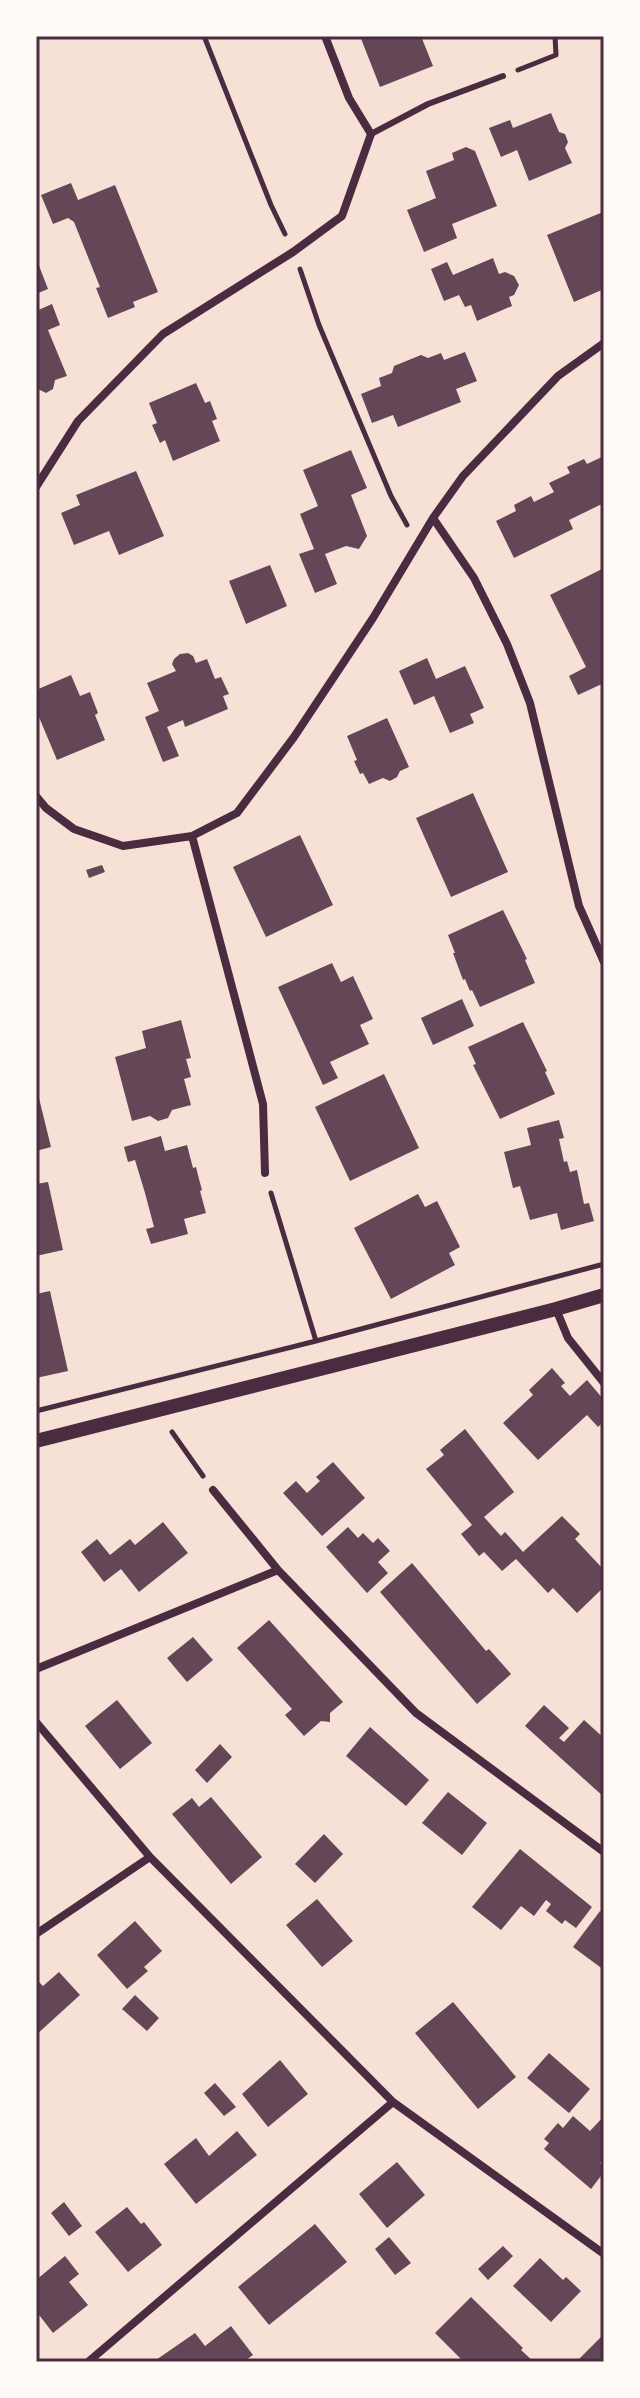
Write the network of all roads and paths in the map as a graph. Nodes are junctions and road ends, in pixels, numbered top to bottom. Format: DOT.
graph roads {
  1 [pos="204,36"];
  2 [pos="325,36"];
  3 [pos="555,36"];
  4 [pos="503,76"];
  5 [pos="371,134"];
  6 [pos="293,252"];
  7 [pos="604,343"];
  8 [pos="36,487"];
  9 [pos="433,518"];
  10 [pos="417,544"];
  11 [pos="36,796"];
  12 [pos="46,808"];
  13 [pos="36,813"];
  14 [pos="192,836"];
  15 [pos="604,962"];
  16 [pos="265,1173"];
  17 [pos="604,1264"];
  18 [pos="604,1295"];
  19 [pos="556,1309"];
  20 [pos="316,1341"];
  21 [pos="604,1383"];
  22 [pos="36,1411"];
  23 [pos="157,1411"];
  24 [pos="36,1441"];
  25 [pos="213,1490"];
  26 [pos="278,1570"];
  27 [pos="36,1669"];
  28 [pos="36,1722"];
  29 [pos="604,1852"];
  30 [pos="150,1857"];
  31 [pos="36,1934"];
  32 [pos="393,2102"];
  33 [pos="604,2254"];
  34 [pos="88,2362"];
  1 -- 6 [label="path"];
  2 -- 5 [label="street"];
  3 -- 4 [label="path"];
  4 -- 5 [label="lane"];
  5 -- 6 [label="street"];
  6 -- 8 [label="street"];
  6 -- 10 [label="path"];
  7 -- 9 [label="street"];
  9 -- 10 [label="street"];
  9 -- 15 [label="street"];
  10 -- 14 [label="street"];
  11 -- 12 [label="street"];
  12 -- 13 [label="street"];
  12 -- 14 [label="street"];
  14 -- 16 [label="street"];
  16 -- 20 [label="path"];
  17 -- 20 [label="path"];
  18 -- 19 [label="street"];
  19 -- 21 [label="street"];
  19 -- 23 [label="street"];
  20 -- 22 [label="path"];
  23 -- 24 [label="street"];
  23 -- 25 [label="path"];
  25 -- 26 [label="street"];
  26 -- 27 [label="street"];
  26 -- 29 [label="street"];
  28 -- 30 [label="street"];
  30 -- 31 [label="street"];
  30 -- 32 [label="street"];
  32 -- 33 [label="street"];
  32 -- 34 [label="street"];
}
